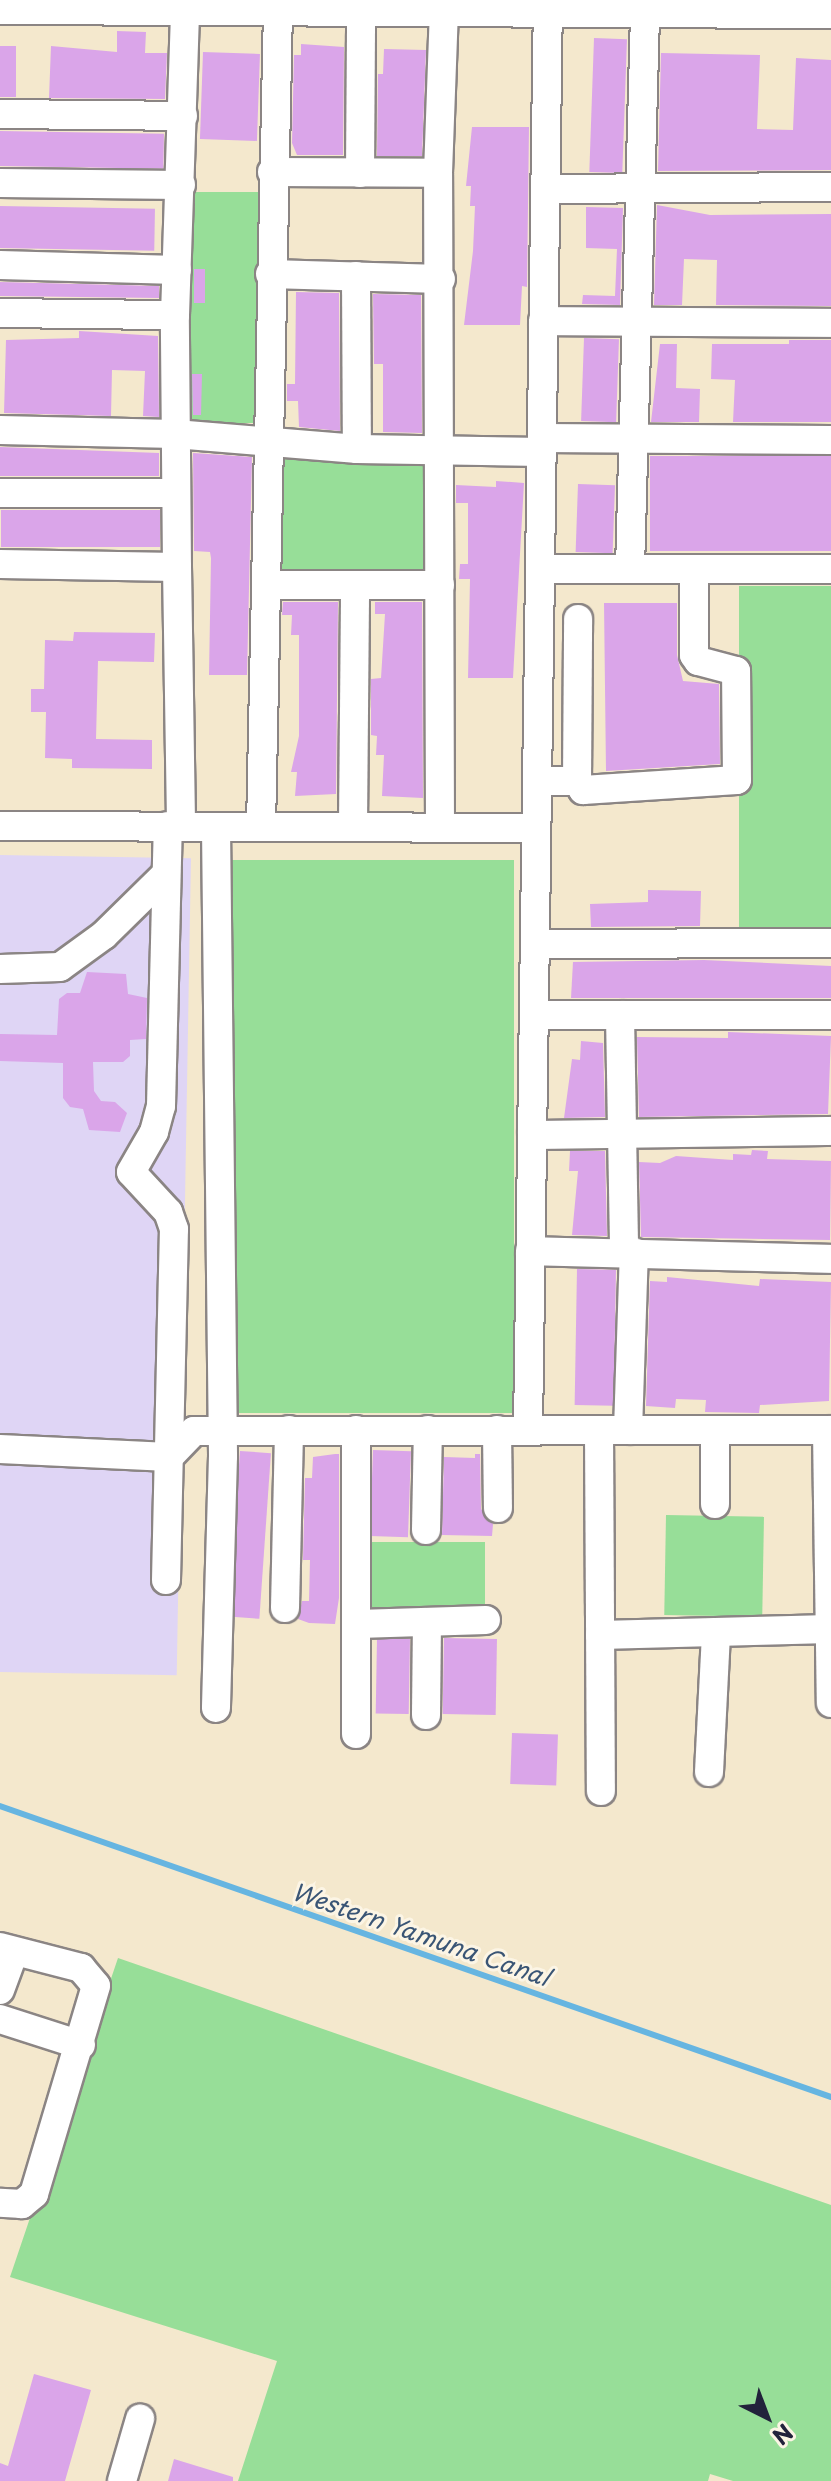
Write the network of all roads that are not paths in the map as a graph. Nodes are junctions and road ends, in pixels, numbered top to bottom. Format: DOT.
graph roads {
  1 [pos="536,6"];
  2 [pos="198,7"];
  3 [pos="0,10"];
  4 [pos="278,11"];
  5 [pos="361,12"];
  6 [pos="444,13"];
  7 [pos="645,13"];
  8 [pos="831,14"];
  9 [pos="0,114"];
  10 [pos="183,116"];
  11 [pos="272,172"];
  12 [pos="360,173"];
  13 [pos="438,173"];
  14 [pos="0,183"];
  15 [pos="181,185"];
  16 [pos="831,187"];
  17 [pos="640,188"];
  18 [pos="545,189"];
  19 [pos="0,265"];
  20 [pos="177,270"];
  21 [pos="270,274"];
  22 [pos="356,276"];
  23 [pos="441,279"];
  24 [pos="0,313"];
  25 [pos="175,315"];
  26 [pos="543,321"];
  27 [pos="637,322"];
  28 [pos="831,323"];
  29 [pos="0,430"];
  30 [pos="175,434"];
  31 [pos="634,438"];
  32 [pos="831,440"];
  33 [pos="265,441"];
  34 [pos="542,445"];
  35 [pos="357,449"];
  36 [pos="439,450"];
  37 [pos="0,493"];
  38 [pos="173,493"];
  39 [pos="0,564"];
  40 [pos="177,567"];
  41 [pos="540,569"];
  42 [pos="630,569"];
  43 [pos="694,569"];
  44 [pos="831,569"];
  45 [pos="266,585"];
  46 [pos="355,585"];
  47 [pos="440,585"];
  48 [pos="578,619"];
  49 [pos="537,781"];
  50 [pos="577,781"];
  51 [pos="0,826"];
  52 [pos="174,826"];
  53 [pos="353,826"];
  54 [pos="216,827"];
  55 [pos="261,827"];
  56 [pos="440,828"];
  57 [pos="536,828"];
  58 [pos="166,874"];
  59 [pos="831,943"];
  60 [pos="535,944"];
  61 [pos="0,969"];
  62 [pos="534,1015"];
  63 [pos="620,1015"];
  64 [pos="831,1015"];
  65 [pos="831,1131"];
  66 [pos="623,1134"];
  67 [pos="532,1135"];
  68 [pos="530,1251"];
  69 [pos="629,1252"];
  70 [pos="831,1259"];
  71 [pos="289,1430"];
  72 [pos="356,1430"];
  73 [pos="428,1430"];
  74 [pos="497,1430"];
  75 [pos="528,1430"];
  76 [pos="599,1430"];
  77 [pos="628,1430"];
  78 [pos="715,1430"];
  79 [pos="829,1430"];
  80 [pos="223,1431"];
  81 [pos="0,1449"];
  82 [pos="169,1457"];
  83 [pos="715,1504"];
  84 [pos="498,1508"];
  85 [pos="426,1530"];
  86 [pos="166,1580"];
  87 [pos="285,1608"];
  88 [pos="486,1620"];
  89 [pos="427,1622"];
  90 [pos="358,1624"];
  91 [pos="830,1629"];
  92 [pos="716,1632"];
  93 [pos="600,1635"];
  94 [pos="831,1703"];
  95 [pos="216,1708"];
  96 [pos="426,1715"];
  97 [pos="356,1734"];
  98 [pos="709,1772"];
  99 [pos="601,1791"];
  100 [pos="7,1949"];
  101 [pos="0,1990"];
  102 [pos="0,2019"];
  103 [pos="81,2045"];
  104 [pos="0,2203"];
  105 [pos="140,2419"];
  106 [pos="122,2481"];
  1 -- 6 [label="street"];
  1 -- 7 [label="street"];
  1 -- 18 [label="street"];
  2 -- 3 [label="street"];
  2 -- 4 [label="street"];
  2 -- 10 [label="street"];
  4 -- 5 [label="street"];
  4 -- 11 [label="street"];
  5 -- 6 [label="street"];
  5 -- 12 [label="street"];
  6 -- 13 [label="street"];
  7 -- 8 [label="street"];
  7 -- 17 [label="street"];
  9 -- 10 [label="street"];
  10 -- 15 [label="street"];
  11 -- 12 [label="street"];
  11 -- 21 [label="street"];
  12 -- 13 [label="street"];
  13 -- 23 [label="street"];
  14 -- 15 [label="street"];
  15 -- 20 [label="street"];
  16 -- 17 [label="street"];
  17 -- 18 [label="street"];
  17 -- 27 [label="street"];
  18 -- 26 [label="street"];
  19 -- 20 [label="street"];
  20 -- 25 [label="street"];
  21 -- 22 [label="street"];
  21 -- 33 [label="street"];
  22 -- 23 [label="street"];
  22 -- 35 [label="street"];
  23 -- 36 [label="street"];
  24 -- 25 [label="street"];
  25 -- 30 [label="street"];
  26 -- 27 [label="street"];
  26 -- 34 [label="street"];
  27 -- 28 [label="street"];
  27 -- 31 [label="street"];
  29 -- 30 [label="street"];
  30 -- 33 [label="street"];
  30 -- 38 [label="street"];
  31 -- 32 [label="street"];
  31 -- 34 [label="street"];
  31 -- 42 [label="street"];
  33 -- 35 [label="street"];
  33 -- 45 [label="street"];
  34 -- 36 [label="street"];
  34 -- 41 [label="street"];
  35 -- 36 [label="street"];
  36 -- 47 [label="street"];
  37 -- 38 [label="street"];
  38 -- 40 [label="street"];
  39 -- 40 [label="street"];
  40 -- 52 [label="street"];
  41 -- 42 [label="street"];
  41 -- 49 [label="street"];
  42 -- 43 [label="street"];
  43 -- 44 [label="street"];
  43 -- 50 [label="street"];
  45 -- 46 [label="street"];
  45 -- 55 [label="street"];
  46 -- 47 [label="street"];
  46 -- 53 [label="street"];
  47 -- 56 [label="street"];
  48 -- 50 [label="street"];
  49 -- 50 [label="street"];
  49 -- 57 [label="street"];
  51 -- 52 [label="street"];
  52 -- 54 [label="street"];
  52 -- 58 [label="street"];
  53 -- 55 [label="street"];
  53 -- 56 [label="street"];
  54 -- 55 [label="street"];
  54 -- 80 [label="street"];
  56 -- 57 [label="street"];
  57 -- 60 [label="street"];
  58 -- 61 [label="street"];
  58 -- 82 [label="street"];
  59 -- 60 [label="street"];
  60 -- 62 [label="street"];
  62 -- 63 [label="street"];
  62 -- 67 [label="street"];
  63 -- 64 [label="street"];
  63 -- 66 [label="street"];
  65 -- 66 [label="street"];
  66 -- 67 [label="street"];
  66 -- 69 [label="street"];
  67 -- 68 [label="street"];
  68 -- 69 [label="street"];
  68 -- 75 [label="street"];
  69 -- 70 [label="street"];
  69 -- 77 [label="street"];
  71 -- 72 [label="street"];
  71 -- 80 [label="street"];
  71 -- 87 [label="street"];
  72 -- 73 [label="street"];
  72 -- 90 [label="street"];
  73 -- 74 [label="street"];
  73 -- 85 [label="street"];
  74 -- 75 [label="street"];
  74 -- 84 [label="street"];
  75 -- 76 [label="street"];
  76 -- 77 [label="street"];
  76 -- 93 [label="street"];
  77 -- 78 [label="street"];
  78 -- 79 [label="street"];
  78 -- 83 [label="street"];
  79 -- 91 [label="street"];
  80 -- 82 [label="street"];
  80 -- 95 [label="street"];
  81 -- 82 [label="street"];
  82 -- 86 [label="street"];
  88 -- 89 [label="street"];
  89 -- 90 [label="street"];
  89 -- 96 [label="street"];
  90 -- 97 [label="street"];
  91 -- 92 [label="street"];
  91 -- 94 [label="street"];
  92 -- 93 [label="street"];
  92 -- 98 [label="street"];
  93 -- 99 [label="street"];
  100 -- 101 [label="street"];
  100 -- 103 [label="street"];
  102 -- 103 [label="street"];
  103 -- 104 [label="street"];
  105 -- 106 [label="street"];
}
